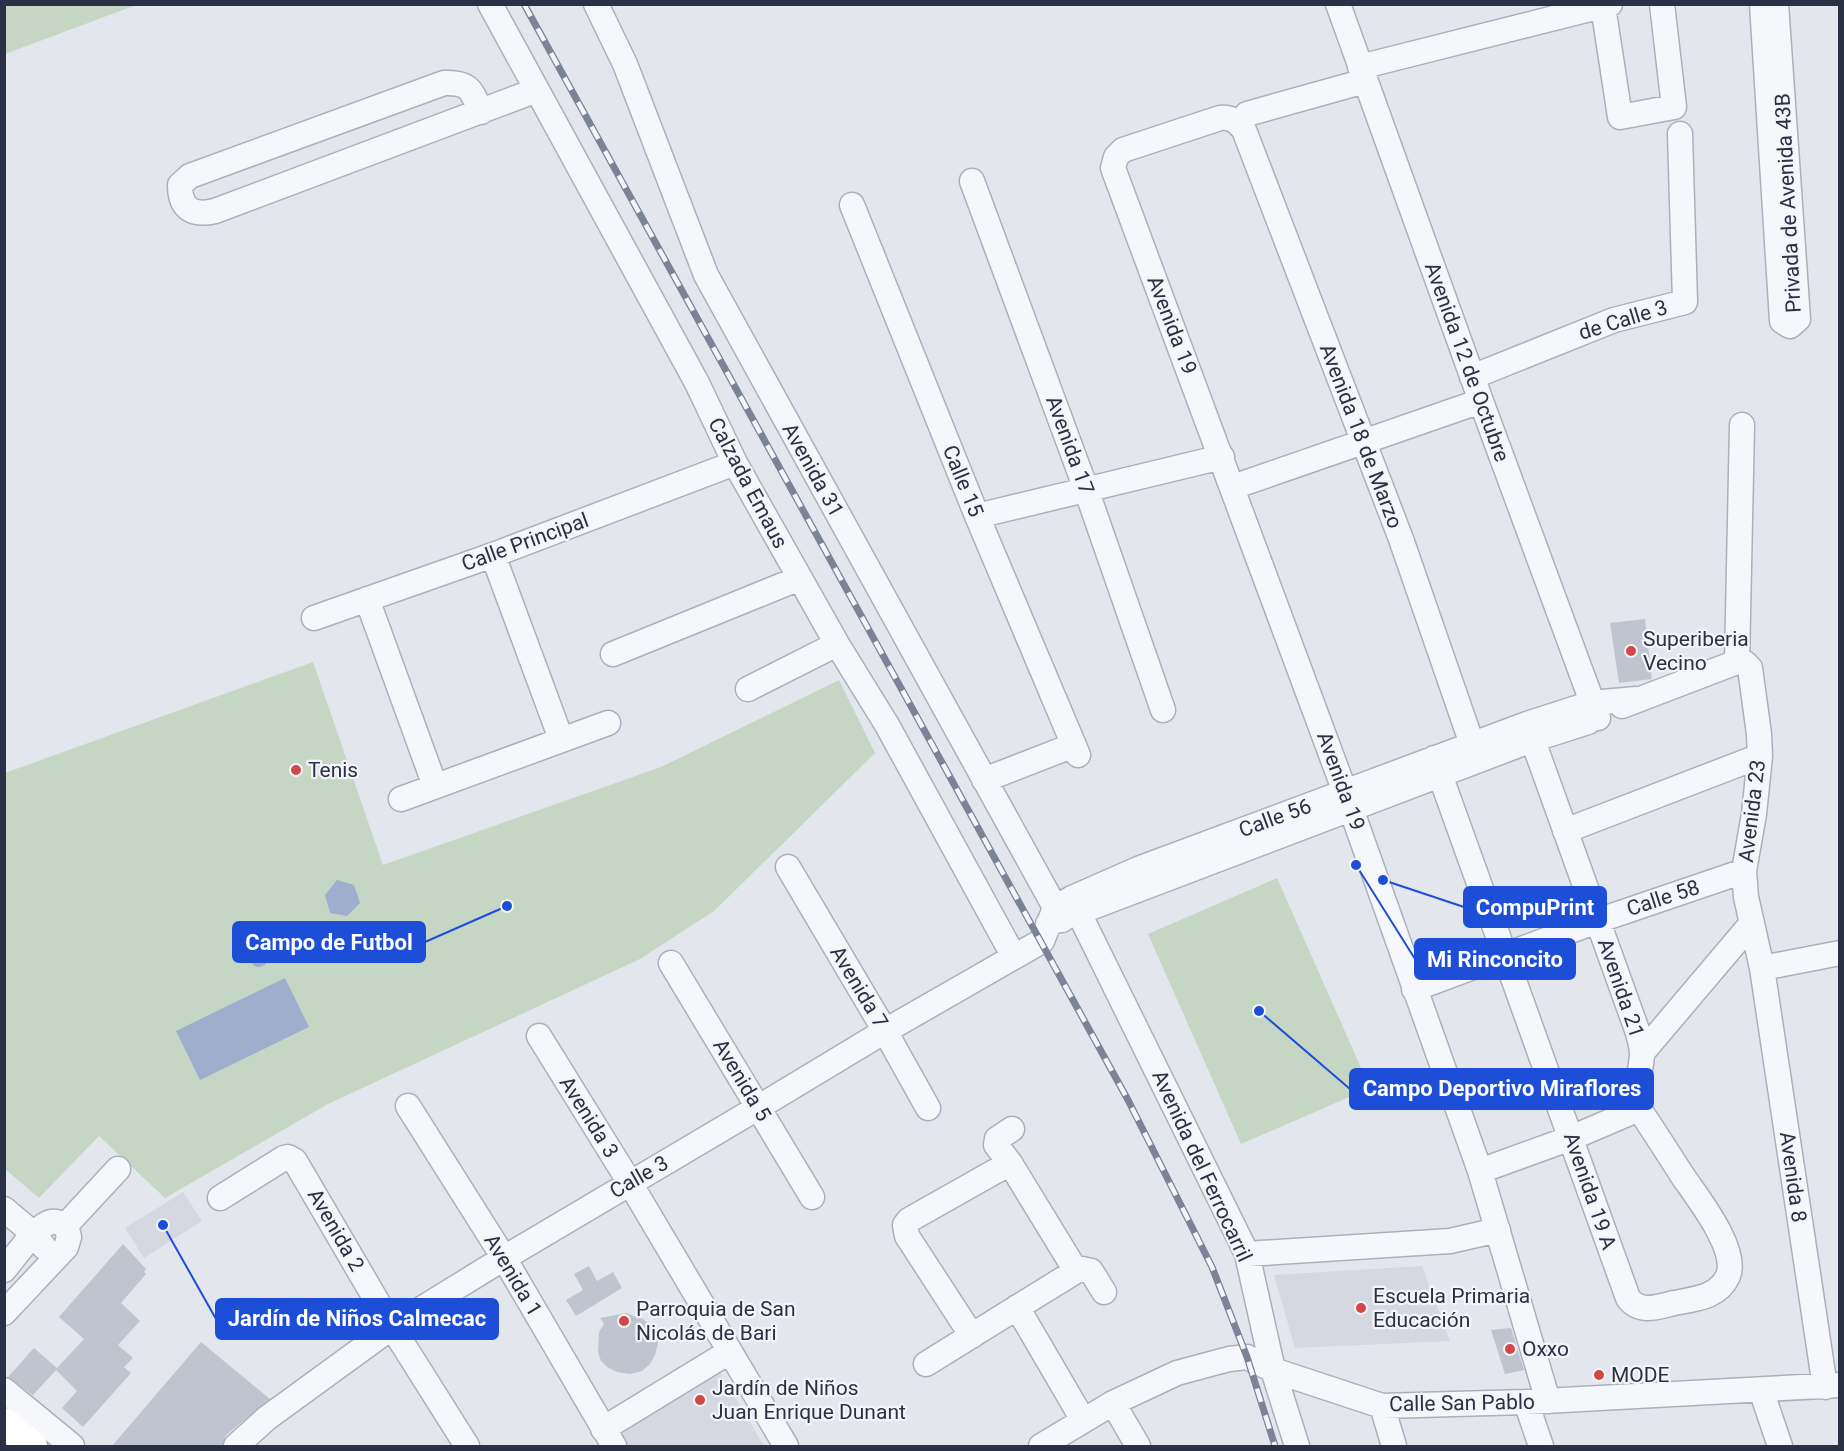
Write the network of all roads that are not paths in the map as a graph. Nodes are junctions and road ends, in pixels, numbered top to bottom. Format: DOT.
graph roads {
  1 [pos="490,4"];
  2 [pos="596,4"];
  3 [pos="1338,4"];
  4 [pos="1662,4"];
  5 [pos="1762,4"];
  6 [pos="1776,4"];
  7 [pos="1607,5"];
  8 [pos="1556,11"];
  9 [pos="1362,74"];
  10 [pos="537,90"];
  11 [pos="481,112"];
  12 [pos="1245,122"];
  13 [pos="1680,134"];
  14 [pos="972,181"];
  15 [pos="852,205"];
  16 [pos="1472,377"];
  17 [pos="1481,401"];
  18 [pos="1742,424"];
  19 [pos="1364,442"];
  20 [pos="1222,457"];
  21 [pos="735,463"];
  22 [pos="1233,487"];
  23 [pos="1086,489"];
  24 [pos="977,516"];
  25 [pos="493,555"];
  26 [pos="800,578"];
  27 [pos="368,599"];
  28 [pos="314,618"];
  29 [pos="837,644"];
  30 [pos="613,654"];
  31 [pos="1737,662"];
  32 [pos="748,689"];
  33 [pos="1163,710"];
  34 [pos="1595,711"];
  35 [pos="608,723"];
  36 [pos="1530,732"];
  37 [pos="561,740"];
  38 [pos="1472,744"];
  39 [pos="1760,756"];
  40 [pos="1438,767"];
  41 [pos="984,780"];
  42 [pos="435,786"];
  43 [pos="401,799"];
  44 [pos="1348,800"];
  45 [pos="1565,831"];
  46 [pos="788,867"];
  47 [pos="1744,871"];
  48 [pos="1063,913"];
  49 [pos="1597,921"];
  50 [pos="1752,923"];
  51 [pos="1839,953"];
  52 [pos="1014,957"];
  53 [pos="1505,957"];
  54 [pos="671,963"];
  55 [pos="1762,968"];
  56 [pos="1414,989"];
  57 [pos="885,1030"];
  58 [pos="539,1036"];
  59 [pos="1642,1053"];
  60 [pos="408,1106"];
  61 [pos="759,1107"];
  62 [pos="928,1108"];
  63 [pos="1640,1109"];
  64 [pos="1012,1129"];
  65 [pos="1571,1138"];
  66 [pos="1010,1163"];
  67 [pos="118,1169"];
  68 [pos="1480,1171"];
  69 [pos="630,1183"];
  70 [pos="812,1197"];
  71 [pos="220,1198"];
  72 [pos="4,1209"];
  73 [pos="66,1225"];
  74 [pos="1498,1230"];
  75 [pos="35,1235"];
  76 [pos="1247,1254"];
  77 [pos="504,1258"];
  78 [pos="54,1260"];
  79 [pos="4,1270"];
  80 [pos="1076,1271"];
  81 [pos="1104,1292"];
  82 [pos="1017,1308"];
  83 [pos="1645,1309"];
  84 [pos="4,1313"];
  85 [pos="392,1327"];
  86 [pos="972,1336"];
  87 [pos="729,1352"];
  88 [pos="926,1364"];
  89 [pos="1273,1370"];
  90 [pos="1832,1386"];
  91 [pos="4,1390"];
  92 [pos="1761,1390"];
  93 [pos="1113,1402"];
  94 [pos="1537,1402"];
  95 [pos="1382,1406"];
  96 [pos="1083,1420"];
  97 [pos="4,1423"];
  98 [pos="608,1438"];
  99 [pos="32,1446"];
  100 [pos="72,1446"];
  101 [pos="236,1446"];
  102 [pos="467,1446"];
  103 [pos="786,1446"];
  104 [pos="1041,1446"];
  105 [pos="1138,1446"];
  106 [pos="1297,1446"];
  107 [pos="1394,1446"];
  108 [pos="1541,1446"];
  109 [pos="1780,1446"];
  1 -- 10 [label="street, Calzada Emaus"];
  2 -- 41 [label="street, Avenida 31"];
  3 -- 9 [label="street, Avenida 12 de Octubre"];
  4 -- 7 [label="street"];
  5 -- 6 [label="street, Privada de Avenida 43B"];
  7 -- 8 [label="street"];
  8 -- 9 [label="street"];
  9 -- 12 [label="street"];
  9 -- 16 [label="street, Avenida 12 de Octubre"];
  10 -- 11 [label="street"];
  10 -- 21 [label="street, Calzada Emaus"];
  11 -- 11 [label="street"];
  12 -- 19 [label="street, Avenida 18 de Marzo"];
  12 -- 20 [label="street, Avenida 19"];
  13 -- 16 [label="street, de Calle 3"];
  14 -- 23 [label="street, Avenida 17"];
  15 -- 24 [label="street, Calle 15"];
  16 -- 17 [label="street, Avenida 12 de Octubre"];
  17 -- 19 [label="street"];
  17 -- 34 [label="street, Avenida 12 de Octubre"];
  18 -- 31 [label="street"];
  19 -- 22 [label="street"];
  19 -- 38 [label="street, Avenida 18 de Marzo"];
  20 -- 22 [label="street, Avenida 19"];
  20 -- 23 [label="street"];
  21 -- 25 [label="street, Calle Principal"];
  21 -- 26 [label="street, Calzada Emaus"];
  22 -- 44 [label="street, Avenida 19"];
  23 -- 24 [label="street"];
  23 -- 33 [label="street, Avenida 17"];
  24 -- 41 [label="street, Calle 15"];
  25 -- 27 [label="street, Calle Principal"];
  25 -- 37 [label="street"];
  26 -- 29 [label="street, Calzada Emaus"];
  26 -- 30 [label="street"];
  27 -- 28 [label="street, Calle Principal"];
  27 -- 42 [label="street"];
  29 -- 32 [label="street"];
  29 -- 52 [label="street, Calzada Emaus"];
  31 -- 34 [label="street, Calle 56"];
  31 -- 39 [label="street, Avenida 23"];
  34 -- 36 [label="street, Calle 56"];
  35 -- 37 [label="street"];
  36 -- 38 [label="street, Calle 56"];
  36 -- 40 [label="street, Calle 56"];
  36 -- 45 [label="street, Avenida 21"];
  37 -- 42 [label="street"];
  38 -- 40 [label="street, Calle 56"];
  39 -- 45 [label="street"];
  39 -- 47 [label="street, Avenida 23"];
  40 -- 44 [label="street, Calle 56"];
  40 -- 53 [label="street, Avenida 19 A"];
  41 -- 48 [label="street, Avenida 31"];
  42 -- 43 [label="street"];
  44 -- 48 [label="street, Calle 56"];
  44 -- 56 [label="street, Avenida 19"];
  45 -- 49 [label="street, Avenida 21"];
  46 -- 57 [label="street, Avenida 7"];
  47 -- 49 [label="street, Calle 58"];
  47 -- 50 [label="street, Avenida 23"];
  48 -- 52 [label="street, Calle 3"];
  48 -- 76 [label="street, Avenida del Ferrocarril"];
  49 -- 53 [label="street, Calle 58"];
  49 -- 59 [label="street, Avenida 21"];
  50 -- 55 [label="street, Avenida 23"];
  50 -- 59 [label="street"];
  51 -- 55 [label="street"];
  52 -- 57 [label="street, Calle 3"];
  53 -- 56 [label="street, Calle 58"];
  53 -- 65 [label="street, Avenida 19 A"];
  54 -- 61 [label="street, Avenida 5"];
  55 -- 90 [label="street, Avenida 8"];
  56 -- 68 [label="street, Avenida 19"];
  57 -- 61 [label="street, Calle 3"];
  57 -- 62 [label="street, Avenida 7"];
  58 -- 69 [label="street, Avenida 3"];
  59 -- 63 [label="street, Avenida 21"];
  60 -- 77 [label="street, Avenida 1"];
  61 -- 69 [label="street, Calle 3"];
  61 -- 70 [label="street, Avenida 5"];
  63 -- 65 [label="street"];
  63 -- 83 [label="street, Avenida 21"];
  64 -- 66 [label="street"];
  65 -- 68 [label="street"];
  65 -- 83 [label="street, Avenida 19 A"];
  66 -- 80 [label="street"];
  66 -- 86 [label="street"];
  67 -- 73 [label="street"];
  68 -- 74 [label="street, Avenida 19"];
  69 -- 77 [label="street, Calle 3"];
  69 -- 87 [label="street, Avenida 3"];
  71 -- 85 [label="street, Avenida 2"];
  72 -- 75 [label="street"];
  73 -- 75 [label="street"];
  73 -- 78 [label="street"];
  74 -- 76 [label="street"];
  74 -- 94 [label="street, Avenida 19"];
  75 -- 78 [label="street"];
  75 -- 79 [label="street"];
  76 -- 89 [label="street, Avenida del Ferrocarril"];
  77 -- 85 [label="street, Calle 3"];
  77 -- 98 [label="street, Avenida 1"];
  78 -- 84 [label="street"];
  80 -- 81 [label="street"];
  80 -- 82 [label="street"];
  82 -- 86 [label="street"];
  82 -- 96 [label="street"];
  85 -- 101 [label="street, Calle 3"];
  85 -- 102 [label="street, Avenida 2"];
  86 -- 88 [label="street"];
  87 -- 98 [label="street"];
  87 -- 103 [label="street, Avenida 3"];
  89 -- 93 [label="street, Calle San Pablo"];
  89 -- 95 [label="street, Calle San Pablo"];
  89 -- 106 [label="street, Avenida del Ferrocarril"];
  90 -- 92 [label="street, Calle San Pablo"];
  91 -- 100 [label="street"];
  92 -- 94 [label="street, Calle San Pablo"];
  92 -- 109 [label="street"];
  93 -- 96 [label="street, Calle San Pablo"];
  93 -- 105 [label="street"];
  94 -- 95 [label="street, Calle San Pablo"];
  94 -- 108 [label="street, Avenida 19"];
  95 -- 107 [label="street"];
  96 -- 104 [label="street, Calle San Pablo"];
  97 -- 99 [label="main road"];
}
